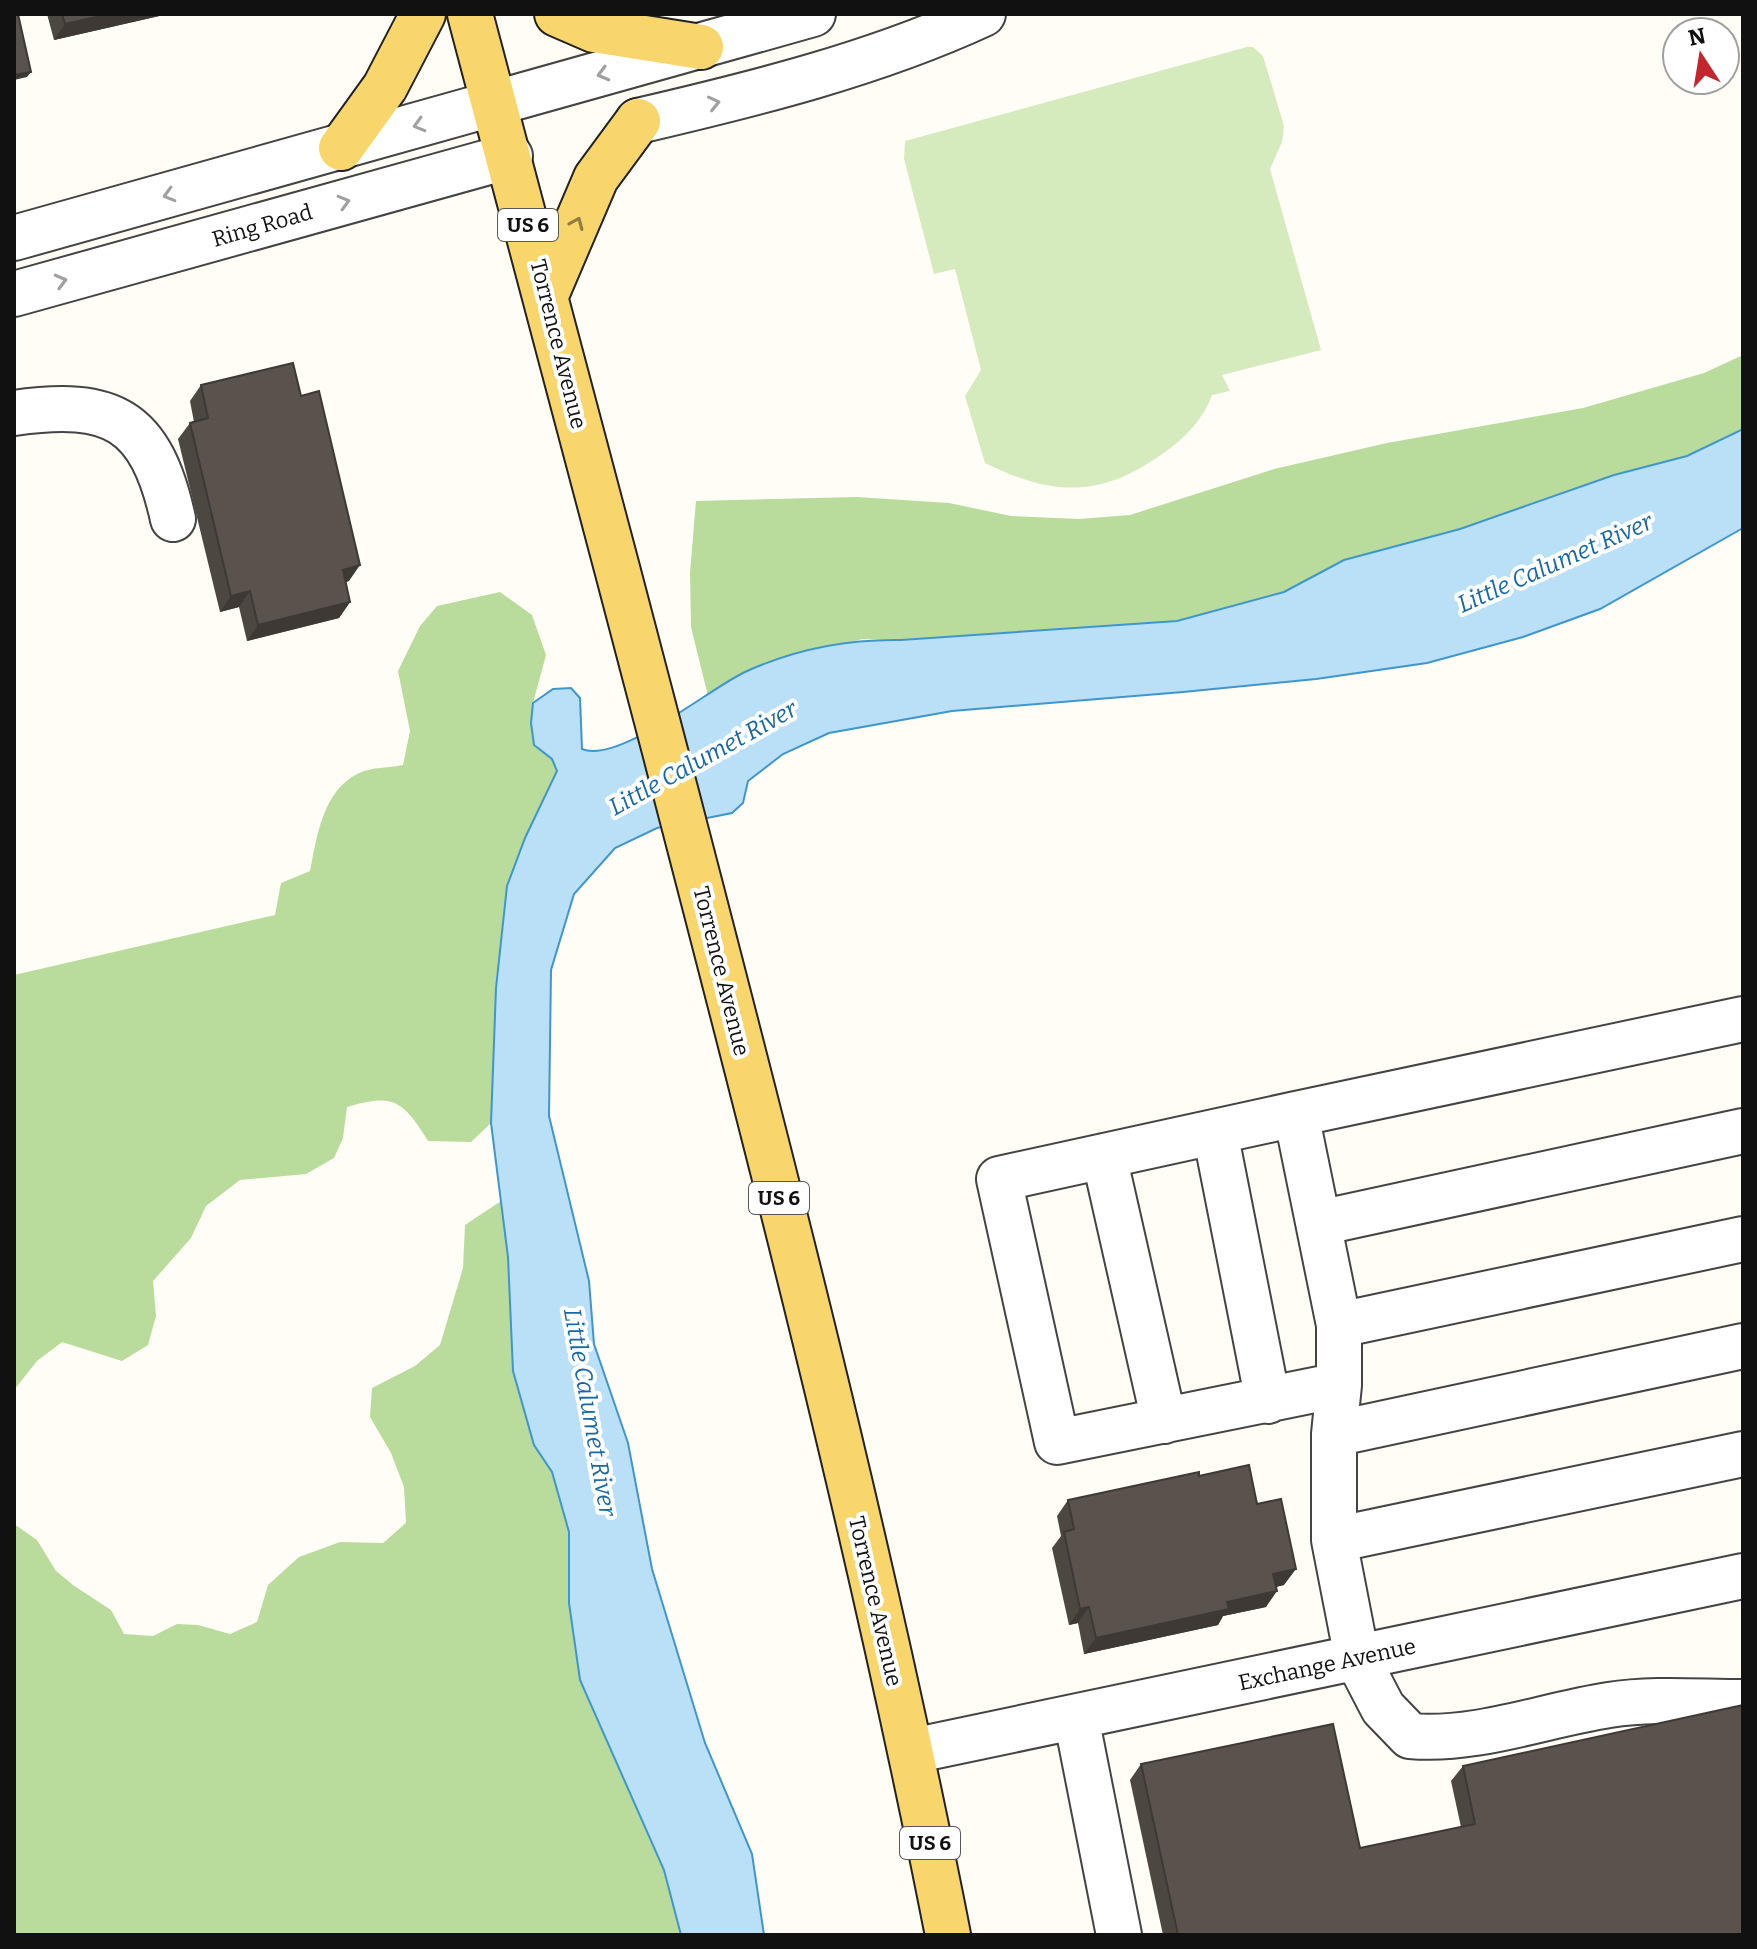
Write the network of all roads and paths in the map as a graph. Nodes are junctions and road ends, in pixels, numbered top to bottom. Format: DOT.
graph roads {
  1 [pos="423,14"];
  2 [pos="470,14"];
  3 [pos="557,14"];
  4 [pos="813,14"];
  5 [pos="983,14"];
  6 [pos="701,47"];
  7 [pos="494,104"];
  8 [pos="638,121"];
  9 [pos="341,148"];
  10 [pos="510,156"];
  11 [pos="14,238"];
  12 [pos="14,294"];
  13 [pos="546,295"];
  14 [pos="14,413"];
  15 [pos="173,519"];
  16 [pos="1743,1019"];
  17 [pos="1296,1114"];
  18 [pos="1743,1131"];
  19 [pos="1215,1132"];
  20 [pos="1104,1156"];
  21 [pos="1319,1223"];
  22 [pos="1743,1239"];
  23 [pos="1339,1325"];
  24 [pos="1743,1346"];
  25 [pos="1339,1385"];
  26 [pos="1268,1401"];
  27 [pos="1164,1421"];
  28 [pos="1334,1434"];
  29 [pos="1743,1454"];
  30 [pos="1334,1540"];
  31 [pos="1743,1576"];
  32 [pos="1357,1658"];
  33 [pos="1743,1702"];
  34 [pos="1076,1717"];
  35 [pos="912,1751"];
  36 [pos="948,1935"];
  37 [pos="1119,1935"];
  1 -- 9 [label="main road"];
  2 -- 7 [label="main road, Torrence Avenue / US 6"];
  3 -- 6 [label="main road"];
  4 -- 6 [label="street"];
  8 -- 5 [label="street, one-way"];
  6 -- 7 [label="street, one-way"];
  7 -- 9 [label="street, one-way"];
  7 -- 10 [label="main road, Torrence Avenue / US 6"];
  13 -- 8 [label="main road, one-way"];
  9 -- 11 [label="street, one-way"];
  12 -- 10 [label="street, Ring Road, one-way"];
  10 -- 13 [label="main road, Torrence Avenue / US 6"];
  13 -- 35 [label="main road, Torrence Avenue / US 6"];
  14 -- 15 [label="street"];
  16 -- 17 [label="street"];
  17 -- 19 [label="street"];
  17 -- 21 [label="street"];
  18 -- 21 [label="street"];
  19 -- 20 [label="street"];
  19 -- 26 [label="street"];
  20 -- 27 [label="street"];
  20 -- 27 [label="street"];
  21 -- 23 [label="street"];
  22 -- 23 [label="street"];
  23 -- 25 [label="street"];
  24 -- 28 [label="street"];
  25 -- 26 [label="street"];
  25 -- 28 [label="street"];
  26 -- 27 [label="street"];
  28 -- 30 [label="street"];
  29 -- 30 [label="street"];
  30 -- 32 [label="street"];
  31 -- 32 [label="street, Exchange Avenue"];
  32 -- 33 [label="street"];
  32 -- 34 [label="street, Exchange Avenue"];
  34 -- 35 [label="street, Exchange Avenue"];
  34 -- 37 [label="street"];
  35 -- 36 [label="main road, Torrence Avenue / US 6"];
}
